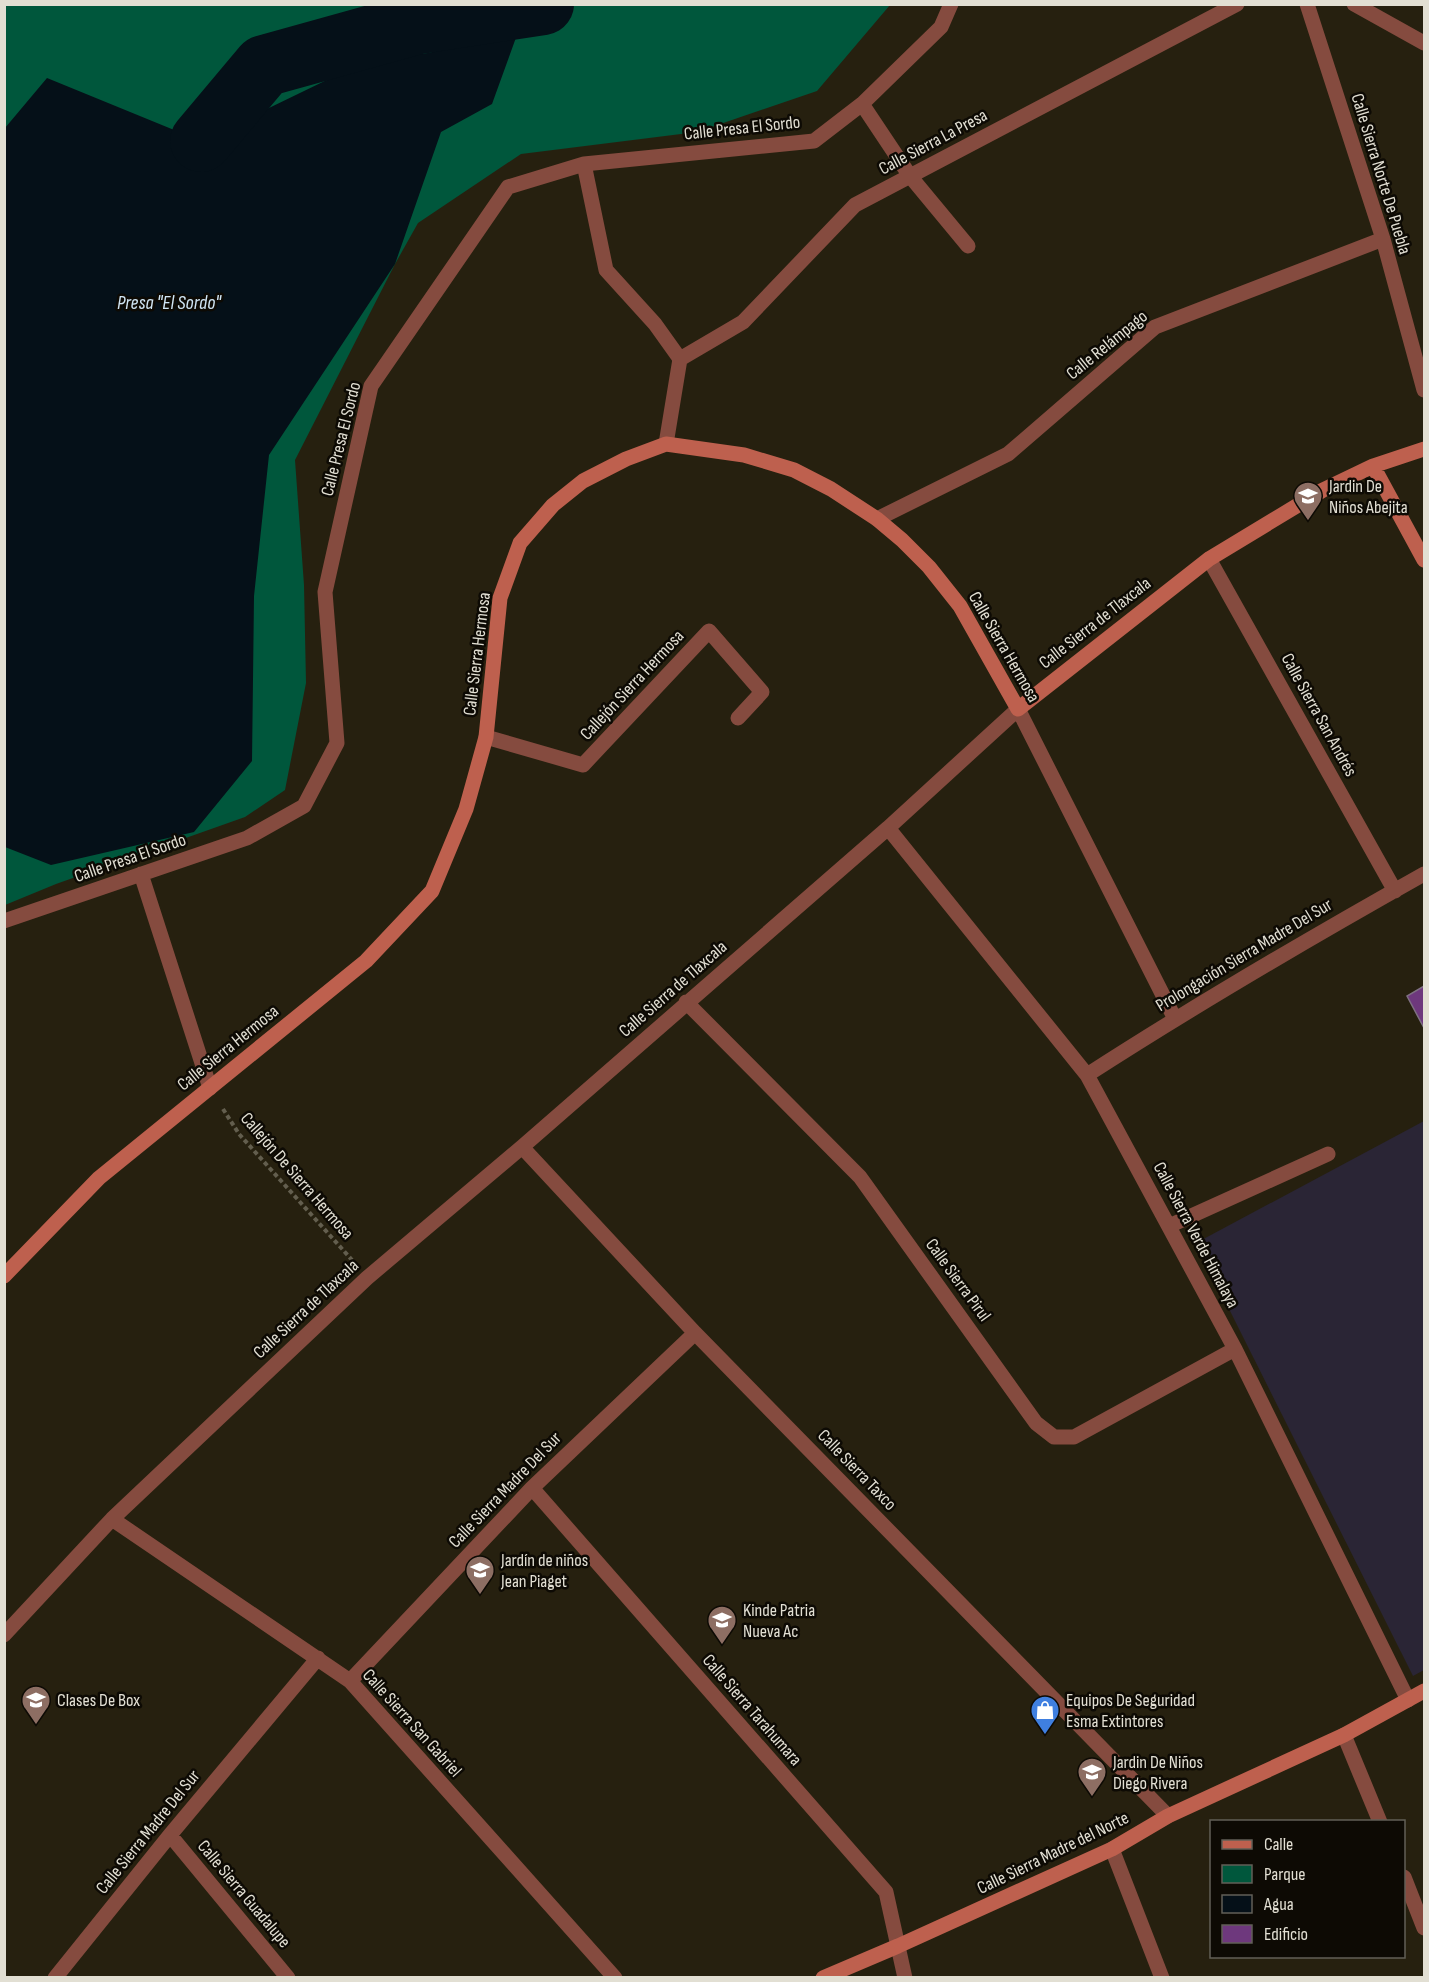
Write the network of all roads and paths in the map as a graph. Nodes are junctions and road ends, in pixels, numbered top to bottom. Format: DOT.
graph roads {
  1 [pos="951,4"];
  2 [pos="1237,4"];
  3 [pos="1307,4"];
  4 [pos="1354,4"];
  5 [pos="1425,44"];
  6 [pos="862,104"];
  7 [pos="584,164"];
  8 [pos="910,176"];
  9 [pos="1383,239"];
  10 [pos="968,246"];
  11 [pos="680,359"];
  12 [pos="1425,390"];
  13 [pos="666,444"];
  14 [pos="1425,450"];
  15 [pos="1373,466"];
  16 [pos="877,519"];
  17 [pos="1209,559"];
  18 [pos="1425,560"];
  19 [pos="1018,709"];
  20 [pos="738,718"];
  21 [pos="486,737"];
  22 [pos="888,828"];
  23 [pos="141,874"];
  24 [pos="1425,874"];
  25 [pos="1395,891"];
  26 [pos="4,921"];
  27 [pos="686,1002"];
  28 [pos="1175,1018"];
  29 [pos="1087,1076"];
  30 [pos="210,1088"];
  31 [pos="522,1147"];
  32 [pos="1328,1154"];
  33 [pos="1169,1226"];
  34 [pos="4,1276"];
  35 [pos="367,1278"];
  36 [pos="695,1333"];
  37 [pos="1235,1348"];
  38 [pos="532,1488"];
  39 [pos="112,1519"];
  40 [pos="4,1635"];
  41 [pos="318,1658"];
  42 [pos="350,1682"];
  43 [pos="1425,1690"];
  44 [pos="1408,1700"];
  45 [pos="1344,1735"];
  46 [pos="1168,1816"];
  47 [pos="1380,1820"];
  48 [pos="170,1835"];
  49 [pos="1112,1849"];
  50 [pos="1405,1878"];
  51 [pos="1423,1921"];
  52 [pos="898,1946"];
  53 [pos="56,1977"];
  54 [pos="288,1977"];
  55 [pos="615,1977"];
  56 [pos="823,1977"];
  57 [pos="906,1977"];
  58 [pos="1162,1977"];
  1 -- 6 [label="street, Calle Presa El Sordo"];
  2 -- 8 [label="street, Calle Sierra La Presa"];
  3 -- 9 [label="street, Calle Sierra Norte De Puebla"];
  4 -- 5 [label="street"];
  6 -- 7 [label="street, Calle Presa El Sordo"];
  6 -- 8 [label="street"];
  7 -- 11 [label="street"];
  7 -- 23 [label="street, Calle Presa El Sordo"];
  8 -- 10 [label="street"];
  8 -- 11 [label="street, Calle Sierra La Presa"];
  9 -- 12 [label="street, Calle Sierra Norte De Puebla"];
  9 -- 16 [label="street, Calle Relámpago"];
  11 -- 13 [label="street"];
  13 -- 16 [label="street, Calle Sierra Hermosa"];
  13 -- 21 [label="street, Calle Sierra Hermosa"];
  14 -- 15 [label="street, Calle Sierra de Tlaxcala"];
  15 -- 17 [label="street, Calle Sierra de Tlaxcala"];
  15 -- 18 [label="street"];
  16 -- 19 [label="street, Calle Sierra Hermosa"];
  17 -- 19 [label="street, Calle Sierra de Tlaxcala"];
  17 -- 25 [label="street, Calle Sierra San Andrés"];
  19 -- 22 [label="street, Calle Sierra de Tlaxcala"];
  19 -- 28 [label="street, Calle Sierra Hermosa"];
  20 -- 21 [label="street, Callejón Sierra Hermosa"];
  21 -- 30 [label="street, Calle Sierra Hermosa"];
  22 -- 27 [label="street, Calle Sierra de Tlaxcala"];
  22 -- 29 [label="street, Calle Sierra Verde Himalaya"];
  23 -- 26 [label="street, Calle Presa El Sordo"];
  23 -- 30 [label="street"];
  24 -- 25 [label="street, Prolongación Sierra Madre Del Sur"];
  25 -- 28 [label="street, Prolongación Sierra Madre Del Sur"];
  27 -- 31 [label="street, Calle Sierra de Tlaxcala"];
  27 -- 37 [label="street, Calle Sierra Pirul"];
  28 -- 29 [label="street, Prolongación Sierra Madre Del Sur"];
  29 -- 33 [label="street, Calle Sierra Verde Himalaya"];
  30 -- 34 [label="street, Calle Sierra Hermosa"];
  30 -- 35 [label="path, Callejón De Sierra Hermosa"];
  31 -- 35 [label="street, Calle Sierra de Tlaxcala"];
  31 -- 36 [label="street, Calle Sierra Taxco"];
  32 -- 33 [label="street"];
  33 -- 37 [label="street, Calle Sierra Verde Himalaya"];
  35 -- 39 [label="street, Calle Sierra de Tlaxcala"];
  36 -- 38 [label="street, Calle Sierra Madre Del Sur"];
  36 -- 46 [label="street, Calle Sierra Taxco"];
  37 -- 44 [label="street, Calle Sierra Verde Himalaya"];
  38 -- 42 [label="street, Calle Sierra Madre Del Sur"];
  38 -- 52 [label="street, Calle Sierra Tarahumara"];
  39 -- 40 [label="street, Calle Sierra de Tlaxcala"];
  39 -- 41 [label="street, Calle Sierra San Gabriel"];
  41 -- 42 [label="street, Calle Sierra San Gabriel"];
  41 -- 48 [label="street, Calle Sierra Madre Del Sur"];
  42 -- 55 [label="street, Calle Sierra San Gabriel"];
  43 -- 44 [label="street, Calle Sierra Madre del Norte"];
  44 -- 45 [label="street, Calle Sierra Madre del Norte"];
  45 -- 46 [label="street, Calle Sierra Madre del Norte"];
  45 -- 47 [label="street"];
  46 -- 49 [label="street, Calle Sierra Madre del Norte"];
  48 -- 53 [label="street, Calle Sierra Madre Del Sur"];
  48 -- 54 [label="street, Calle Sierra Guadalupe"];
  49 -- 52 [label="street, Calle Sierra Madre del Norte"];
  49 -- 58 [label="street"];
  50 -- 51 [label="street"];
  52 -- 56 [label="street, Calle Sierra Madre del Norte"];
  52 -- 57 [label="street, Calle Sierra Tarahumara"];
}
